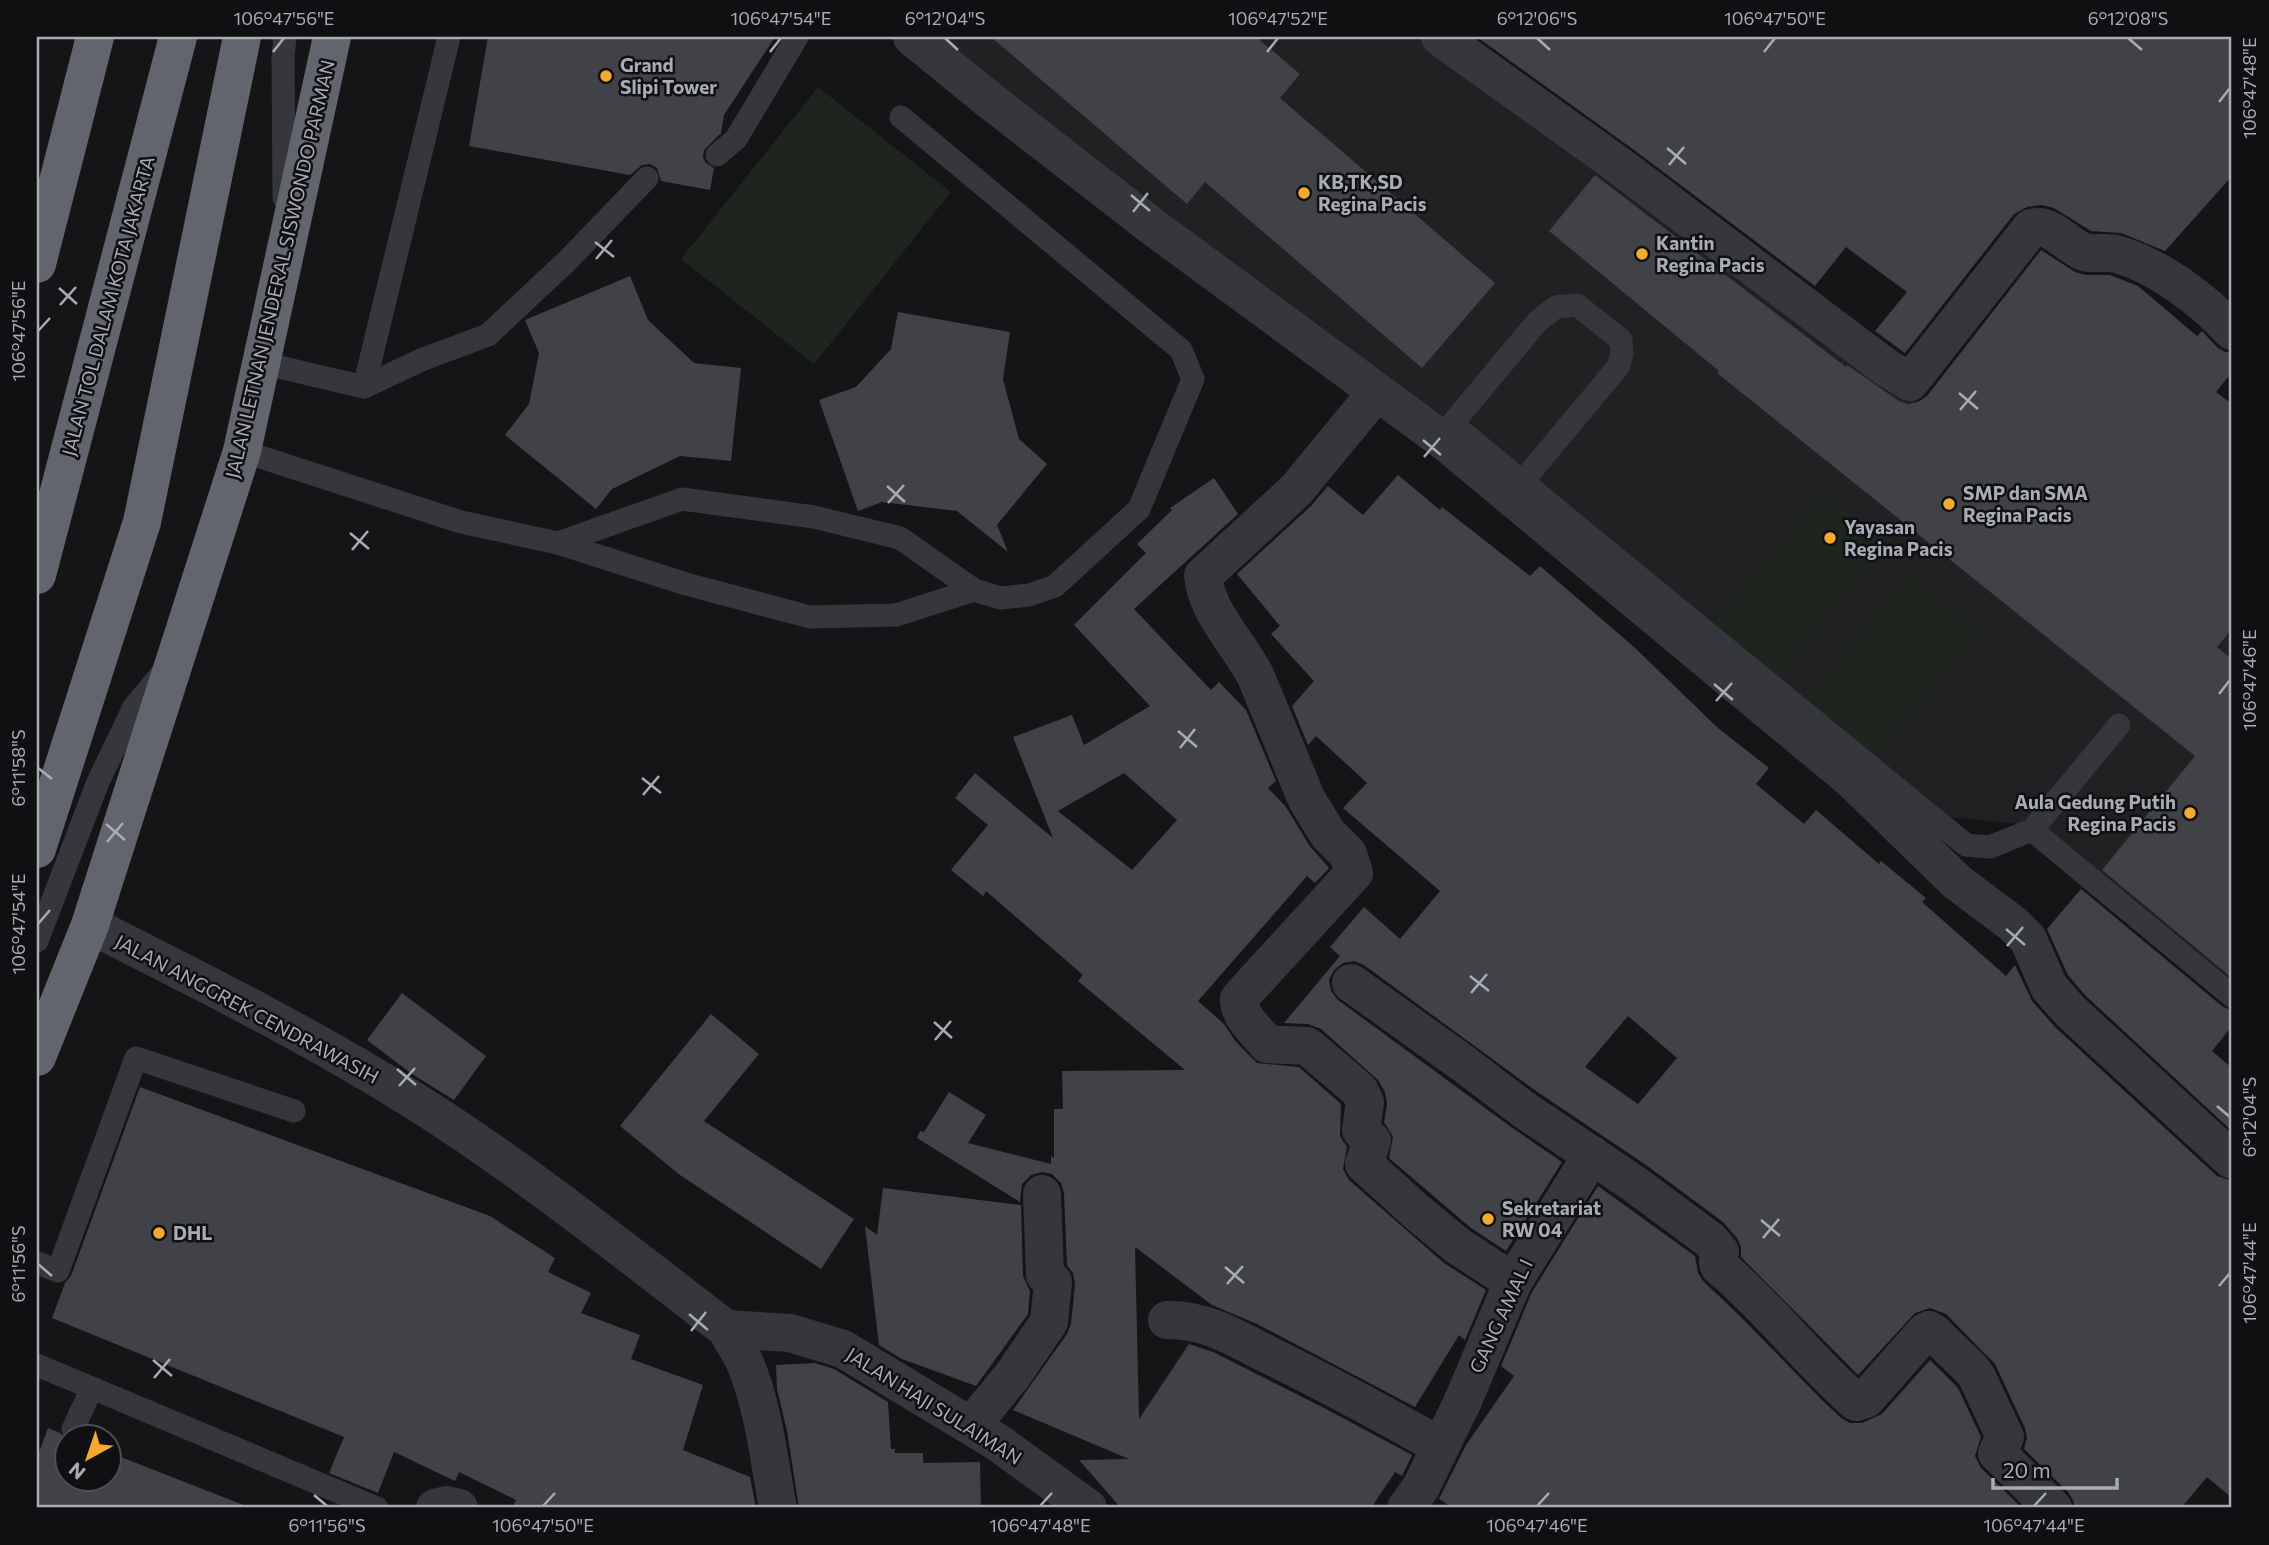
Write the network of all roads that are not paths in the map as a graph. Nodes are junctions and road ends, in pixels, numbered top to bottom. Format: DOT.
graph roads {
  1 [pos="95,37"];
  2 [pos="178,37"];
  3 [pos="242,37"];
  4 [pos="285,37"];
  5 [pos="332,37"];
  6 [pos="449,37"];
  7 [pos="797,37"];
  8 [pos="912,37"];
  9 [pos="926,37"];
  10 [pos="1440,37"];
  11 [pos="901,117"];
  12 [pos="717,155"];
  13 [pos="647,178"];
  14 [pos="285,254"];
  15 [pos="37,264"];
  16 [pos="2232,331"];
  17 [pos="262,363"];
  18 [pos="364,387"];
  19 [pos="1376,393"];
  20 [pos="1452,424"];
  21 [pos="242,451"];
  22 [pos="1523,481"];
  23 [pos="558,543"];
  24 [pos="37,575"];
  25 [pos="974,590"];
  26 [pos="175,657"];
  27 [pos="2119,725"];
  28 [pos="2032,830"];
  29 [pos="37,849"];
  30 [pos="90,925"];
  31 [pos="37,941"];
  32 [pos="1351,983"];
  33 [pos="2232,996"];
  34 [pos="37,1057"];
  35 [pos="294,1111"];
  36 [pos="1592,1155"];
  37 [pos="2232,1160"];
  38 [pos="1042,1194"];
  39 [pos="37,1263"];
  40 [pos="1513,1282"];
  41 [pos="1167,1320"];
  42 [pos="726,1329"];
  43 [pos="37,1365"];
  44 [pos="92,1388"];
  45 [pos="76,1422"];
  46 [pos="971,1426"];
  47 [pos="1440,1446"];
  48 [pos="377,1508"];
  49 [pos="435,1508"];
  50 [pos="459,1508"];
  51 [pos="778,1508"];
  52 [pos="1088,1508"];
  53 [pos="1406,1508"];
  54 [pos="2053,1508"];
  1 -- 15 [label="highway"];
  2 -- 24 [label="highway, JALAN TOL DALAM KOTA JAKARTA"];
  3 -- 29 [label="highway"];
  4 -- 14 [label="lane"];
  5 -- 14 [label="highway, JALAN LETNAN JENDERAL SISWONDO PARMAN"];
  6 -- 18 [label="lane"];
  7 -- 12 [label="lane"];
  8 -- 19 [label="street"];
  9 -- 20 [label="lane"];
  10 -- 16 [label="street"];
  11 -- 25 [label="lane"];
  13 -- 18 [label="lane"];
  14 -- 17 [label="highway, JALAN LETNAN JENDERAL SISWONDO PARMAN"];
  17 -- 18 [label="lane"];
  17 -- 21 [label="highway, JALAN LETNAN JENDERAL SISWONDO PARMAN"];
  19 -- 37 [label="street"];
  19 -- 40 [label="street"];
  20 -- 22 [label="lane"];
  20 -- 22 [label="lane"];
  21 -- 23 [label="lane"];
  21 -- 26 [label="highway, JALAN LETNAN JENDERAL SISWONDO PARMAN"];
  22 -- 28 [label="lane"];
  23 -- 25 [label="lane"];
  23 -- 25 [label="lane"];
  26 -- 30 [label="highway, JALAN LETNAN JENDERAL SISWONDO PARMAN"];
  26 -- 31 [label="lane"];
  27 -- 28 [label="lane"];
  28 -- 33 [label="lane"];
  30 -- 34 [label="highway, JALAN LETNAN JENDERAL SISWONDO PARMAN"];
  30 -- 42 [label="street, JALAN ANGGREK CENDRAWASIH"];
  32 -- 36 [label="street"];
  35 -- 39 [label="lane"];
  36 -- 40 [label="street, GANG AMAL I"];
  36 -- 54 [label="street"];
  38 -- 46 [label="street"];
  40 -- 47 [label="street, GANG AMAL I"];
  41 -- 47 [label="street"];
  42 -- 46 [label="street, JALAN HAJI SULAIMAN"];
  42 -- 51 [label="street, JALAN ANGGREK CENDRAWASIH"];
  43 -- 44 [label="lane"];
  44 -- 45 [label="lane"];
  44 -- 48 [label="lane"];
  46 -- 52 [label="street, JALAN HAJI SULAIMAN"];
  47 -- 53 [label="street, GANG AMAL I"];
  49 -- 50 [label="street"];
}
